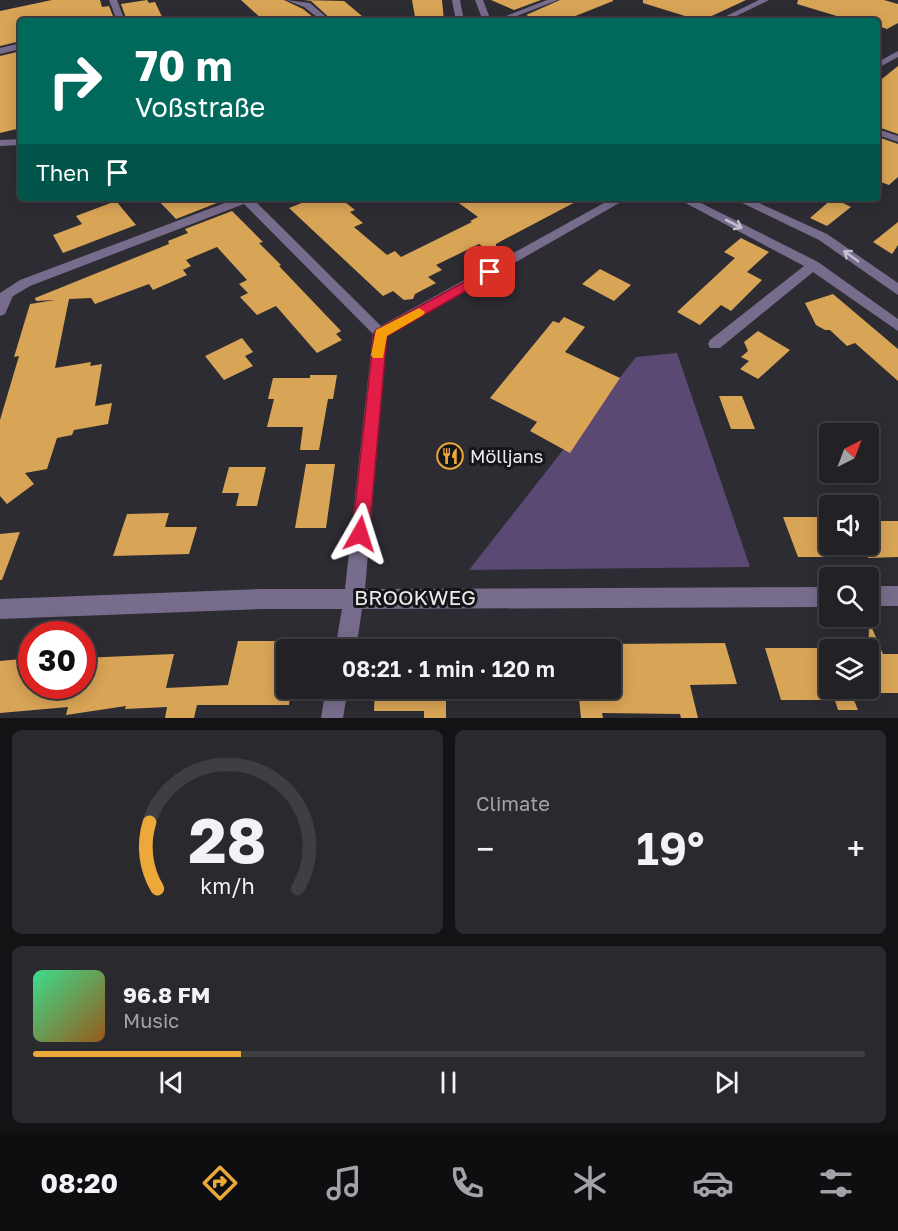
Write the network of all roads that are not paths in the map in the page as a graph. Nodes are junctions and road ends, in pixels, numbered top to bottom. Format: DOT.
graph roads {
  1 [pos="113,0"];
  2 [pos="290,0"];
  3 [pos="456,0"];
  4 [pos="479,0"];
  5 [pos="554,0"];
  6 [pos="765,0"];
  7 [pos="120,18"];
  8 [pos="322,18"];
  9 [pos="459,18"];
  10 [pos="486,18"];
  11 [pos="505,18"];
  12 [pos="726,18"];
  13 [pos="18,47"];
  14 [pos="0,51"];
  15 [pos="898,54"];
  16 [pos="880,63"];
  17 [pos="880,133"];
  18 [pos="898,139"];
  19 [pos="18,142"];
  20 [pos="0,143"];
  21 [pos="240,201"];
  22 [pos="247,201"];
  23 [pos="617,201"];
  24 [pos="687,201"];
  25 [pos="745,201"];
  26 [pos="813,265"];
  27 [pos="898,290"];
  28 [pos="0,311"];
  29 [pos="898,326"];
  30 [pos="380,333"];
  31 [pos="715,344"];
  32 [pos="879,596"];
  33 [pos="898,596"];
  34 [pos="819,597"];
  35 [pos="354,598"];
  36 [pos="0,609"];
  37 [pos="347,639"];
  38 [pos="335,699"];
  39 [pos="332,718"];
  1 -- 7 [label="street"];
  2 -- 8 [label="street"];
  3 -- 9 [label="street"];
  4 -- 10 [label="street"];
  5 -- 11 [label="street"];
  6 -- 12 [label="street"];
  13 -- 14 [label="street"];
  15 -- 16 [label="street"];
  17 -- 18 [label="street"];
  19 -- 20 [label="street"];
  21 -- 28 [label="street"];
  22 -- 30 [label="street"];
  23 -- 30 [label="street"];
  24 -- 26 [label="street, one-way"];
  27 -- 25 [label="street, one-way"];
  26 -- 29 [label="street"];
  26 -- 31 [label="street"];
  30 -- 35 [label="street"];
  32 -- 33 [label="street"];
  34 -- 35 [label="street, BROOKWEG"];
  35 -- 36 [label="street, BROOKWEG"];
  35 -- 37 [label="street"];
  38 -- 39 [label="street"];
}
